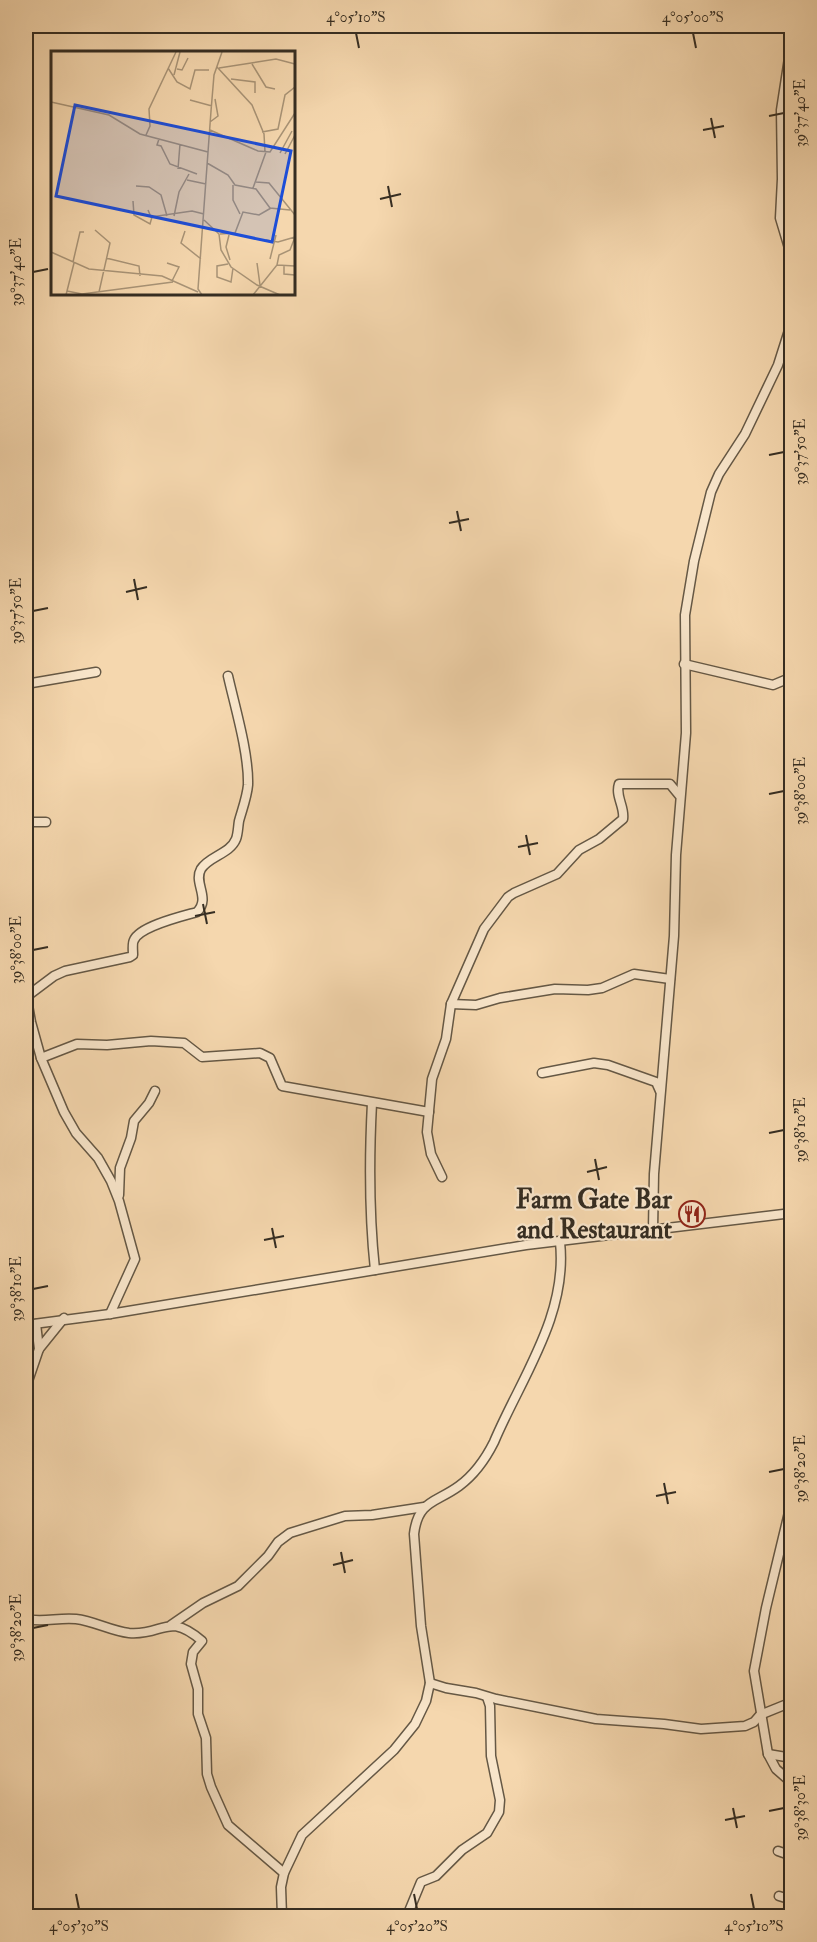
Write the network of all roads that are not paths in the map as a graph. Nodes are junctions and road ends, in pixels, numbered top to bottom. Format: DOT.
graph roads {
  1 [pos="791,26"];
  2 [pos="792,258"];
  3 [pos="792,321"];
  4 [pos="684,664"];
  5 [pos="96,672"];
  6 [pos="228,676"];
  7 [pos="792,677"];
  8 [pos="26,684"];
  9 [pos="680,796"];
  10 [pos="26,822"];
  11 [pos="46,822"];
  12 [pos="670,980"];
  13 [pos="26,996"];
  14 [pos="451,1004"];
  15 [pos="41,1058"];
  16 [pos="542,1073"];
  17 [pos="155,1092"];
  18 [pos="661,1093"];
  19 [pos="372,1103"];
  20 [pos="429,1112"];
  21 [pos="442,1177"];
  22 [pos="118,1199"];
  23 [pos="792,1213"];
  24 [pos="653,1230"];
  25 [pos="560,1242"];
  26 [pos="375,1270"];
  27 [pos="110,1314"];
  28 [pos="64,1318"];
  29 [pos="36,1324"];
  30 [pos="26,1325"];
  31 [pos="39,1349"];
  32 [pos="26,1387"];
  33 [pos="792,1500"];
  34 [pos="424,1508"];
  35 [pos="26,1619"];
  36 [pos="171,1625"];
  37 [pos="430,1683"];
  38 [pos="491,1701"];
  39 [pos="792,1702"];
  40 [pos="760,1715"];
  41 [pos="745,1726"];
  42 [pos="763,1736"];
  43 [pos="768,1754"];
  44 [pos="792,1758"];
  45 [pos="792,1783"];
  46 [pos="778,1851"];
  47 [pos="792,1856"];
  48 [pos="284,1873"];
  49 [pos="779,1896"];
  50 [pos="792,1900"];
  51 [pos="282,1917"];
  52 [pos="407,1917"];
  1 -- 2 [label="street"];
  3 -- 4 [label="street"];
  4 -- 7 [label="street"];
  4 -- 9 [label="street"];
  5 -- 8 [label="street"];
  6 -- 13 [label="street"];
  9 -- 12 [label="street"];
  9 -- 14 [label="street"];
  10 -- 11 [label="street"];
  12 -- 14 [label="street"];
  12 -- 18 [label="street"];
  13 -- 15 [label="street"];
  14 -- 20 [label="street"];
  15 -- 19 [label="street"];
  15 -- 22 [label="street"];
  16 -- 18 [label="street"];
  17 -- 22 [label="street"];
  18 -- 24 [label="street"];
  19 -- 20 [label="street"];
  19 -- 26 [label="street"];
  20 -- 21 [label="street"];
  22 -- 27 [label="street"];
  23 -- 24 [label="street"];
  24 -- 25 [label="street"];
  25 -- 26 [label="street"];
  25 -- 34 [label="street"];
  26 -- 27 [label="street"];
  27 -- 28 [label="street"];
  28 -- 29 [label="street"];
  28 -- 31 [label="street"];
  29 -- 30 [label="street"];
  29 -- 31 [label="street"];
  31 -- 32 [label="street"];
  33 -- 40 [label="street"];
  34 -- 36 [label="street"];
  34 -- 37 [label="street"];
  35 -- 36 [label="street"];
  36 -- 48 [label="street"];
  37 -- 38 [label="street"];
  37 -- 48 [label="street"];
  38 -- 41 [label="street"];
  38 -- 52 [label="street"];
  39 -- 40 [label="street"];
  40 -- 41 [label="street"];
  40 -- 42 [label="street"];
  41 -- 42 [label="street"];
  42 -- 43 [label="street"];
  43 -- 44 [label="street"];
  43 -- 45 [label="street"];
  46 -- 47 [label="street"];
  48 -- 51 [label="street"];
  49 -- 50 [label="street"];
}
